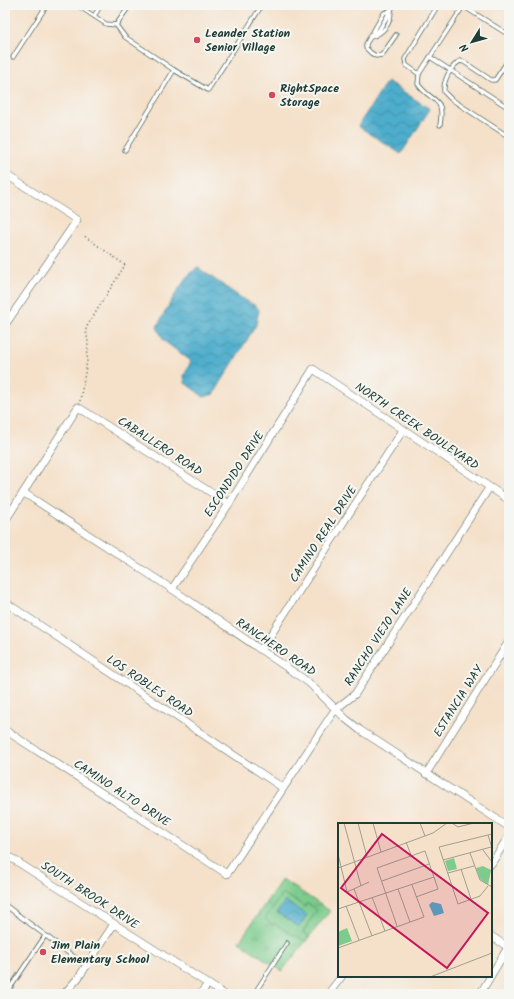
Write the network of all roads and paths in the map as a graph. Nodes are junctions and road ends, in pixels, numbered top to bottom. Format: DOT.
graph roads {
  1 [pos="47,5"];
  2 [pos="77,5"];
  3 [pos="101,5"];
  4 [pos="130,5"];
  5 [pos="262,5"];
  6 [pos="394,5"];
  7 [pos="438,5"];
  8 [pos="463,5"];
  9 [pos="94,16"];
  10 [pos="116,25"];
  11 [pos="396,35"];
  12 [pos="509,35"];
  13 [pos="13,57"];
  14 [pos="430,57"];
  15 [pos="509,59"];
  16 [pos="174,70"];
  17 [pos="451,70"];
  18 [pos="419,74"];
  19 [pos="508,107"];
  20 [pos="440,125"];
  21 [pos="509,137"];
  22 [pos="125,150"];
  23 [pos="5,174"];
  24 [pos="83,235"];
  25 [pos="5,325"];
  26 [pos="313,369"];
  27 [pos="78,407"];
  28 [pos="403,430"];
  29 [pos="489,488"];
  30 [pos="24,493"];
  31 [pos="509,500"];
  32 [pos="229,504"];
  33 [pos="5,521"];
  34 [pos="172,589"];
  35 [pos="5,602"];
  36 [pos="509,641"];
  37 [pos="261,650"];
  38 [pos="336,709"];
  39 [pos="5,730"];
  40 [pos="426,774"];
  41 [pos="283,788"];
  42 [pos="509,827"];
  43 [pos="509,836"];
  44 [pos="5,854"];
  45 [pos="492,862"];
  46 [pos="227,874"];
  47 [pos="5,906"];
  48 [pos="114,924"];
  49 [pos="45,936"];
  50 [pos="492,937"];
  51 [pos="287,943"];
  52 [pos="508,947"];
  53 [pos="87,966"];
  54 [pos="492,974"];
  55 [pos="341,977"];
  56 [pos="490,977"];
  57 [pos="208,984"];
  58 [pos="6,994"];
  59 [pos="64,994"];
  60 [pos="200,994"];
  61 [pos="224,994"];
  62 [pos="254,994"];
  63 [pos="328,994"];
  64 [pos="480,994"];
  1 -- 13 [label="lane"];
  2 -- 9 [label="lane"];
  3 -- 9 [label="lane"];
  4 -- 10 [label="lane"];
  5 -- 16 [label="lane"];
  6 -- 11 [label="lane"];
  7 -- 18 [label="lane"];
  8 -- 12 [label="lane"];
  8 -- 14 [label="lane"];
  9 -- 10 [label="lane"];
  10 -- 16 [label="lane"];
  14 -- 17 [label="lane"];
  14 -- 18 [label="lane"];
  15 -- 17 [label="lane"];
  16 -- 22 [label="lane"];
  17 -- 19 [label="lane"];
  17 -- 21 [label="lane"];
  18 -- 20 [label="lane"];
  23 -- 25 [label="street"];
  24 -- 27 [label="path"];
  26 -- 28 [label="street, NORTH CREEK BOULEVARD"];
  26 -- 32 [label="street, ESCONDIDO DRIVE"];
  27 -- 30 [label="street"];
  27 -- 32 [label="street, CABALLERO ROAD"];
  28 -- 29 [label="street, NORTH CREEK BOULEVARD"];
  28 -- 37 [label="street, CAMINO REAL DRIVE"];
  29 -- 31 [label="street, NORTH CREEK BOULEVARD"];
  29 -- 38 [label="street, RANCHO VIEJO LANE"];
  30 -- 33 [label="street"];
  30 -- 34 [label="street, RANCHERO ROAD"];
  32 -- 34 [label="street, ESCONDIDO DRIVE"];
  34 -- 37 [label="street, RANCHERO ROAD"];
  35 -- 41 [label="street, LOS ROBLES ROAD"];
  36 -- 40 [label="street, ESTANCIA WAY"];
  37 -- 38 [label="street, RANCHERO ROAD"];
  38 -- 40 [label="street, RANCHERO ROAD"];
  38 -- 41 [label="street, RANCHO VIEJO LANE"];
  39 -- 46 [label="street, CAMINO ALTO DRIVE"];
  40 -- 42 [label="street, RANCHERO ROAD"];
  41 -- 46 [label="street, RANCHO VIEJO LANE"];
  43 -- 45 [label="street"];
  44 -- 48 [label="street, SOUTH BROOK DRIVE"];
  47 -- 49 [label="lane"];
  48 -- 53 [label="street"];
  48 -- 57 [label="street, SOUTH BROOK DRIVE"];
  49 -- 53 [label="lane"];
  49 -- 58 [label="lane"];
  50 -- 52 [label="street"];
  51 -- 62 [label="lane"];
  52 -- 54 [label="street"];
  53 -- 59 [label="street"];
  55 -- 63 [label="street"];
  56 -- 64 [label="street"];
  57 -- 60 [label="street"];
  57 -- 61 [label="street, SOUTH BROOK DRIVE"];
}
